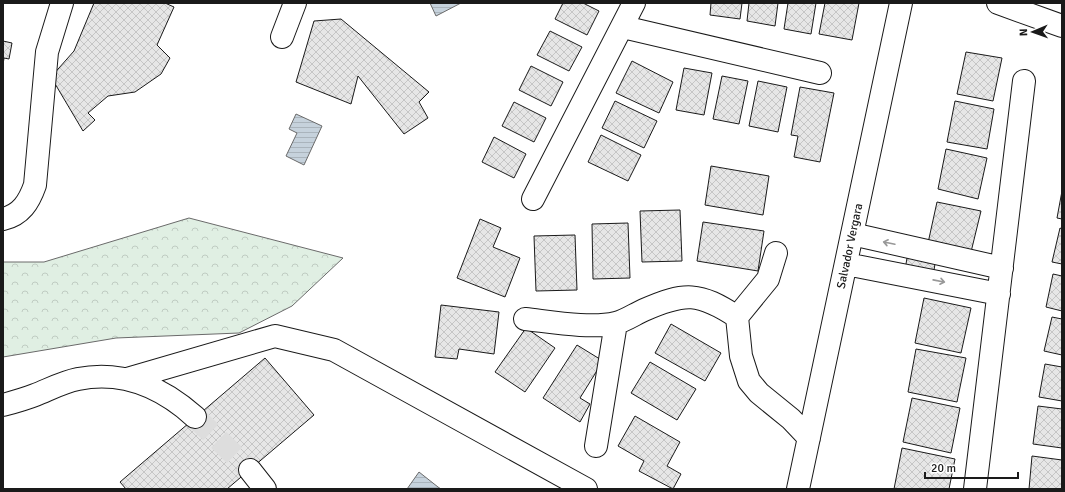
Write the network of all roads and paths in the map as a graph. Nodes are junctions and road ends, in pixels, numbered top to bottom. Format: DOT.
graph roads {
  1 [pos="62,3"];
  2 [pos="295,3"];
  3 [pos="634,3"];
  4 [pos="901,3"];
  5 [pos="998,3"];
  6 [pos="623,26"];
  7 [pos="1062,26"];
  8 [pos="282,37"];
  9 [pos="820,73"];
  10 [pos="1024,81"];
  11 [pos="533,199"];
  12 [pos="3,219"];
  13 [pos="852,234"];
  14 [pos="776,253"];
  15 [pos="846,264"];
  16 [pos="1002,268"];
  17 [pos="999,294"];
  18 [pos="737,317"];
  19 [pos="525,319"];
  20 [pos="616,323"];
  21 [pos="127,379"];
  22 [pos="3,405"];
  23 [pos="196,417"];
  24 [pos="809,438"];
  25 [pos="596,446"];
  26 [pos="250,470"];
  27 [pos="265,489"];
  28 [pos="586,489"];
  29 [pos="798,489"];
  30 [pos="975,489"];
  1 -- 12 [label="street"];
  2 -- 8 [label="street"];
  3 -- 6 [label="street"];
  4 -- 13 [label="street, Salvador Vergara"];
  5 -- 7 [label="street"];
  6 -- 9 [label="street"];
  6 -- 11 [label="street"];
  10 -- 16 [label="street"];
  13 -- 15 [label="street, Salvador Vergara"];
  16 -- 13 [label="street, one-way"];
  14 -- 18 [label="street"];
  15 -- 17 [label="street, one-way"];
  15 -- 24 [label="street, Salvador Vergara"];
  16 -- 17 [label="street"];
  17 -- 30 [label="street"];
  18 -- 20 [label="street"];
  18 -- 24 [label="street"];
  19 -- 20 [label="street"];
  20 -- 25 [label="street"];
  21 -- 22 [label="street"];
  21 -- 23 [label="street"];
  21 -- 28 [label="street"];
  24 -- 29 [label="street, Salvador Vergara"];
  26 -- 27 [label="street"];
}
